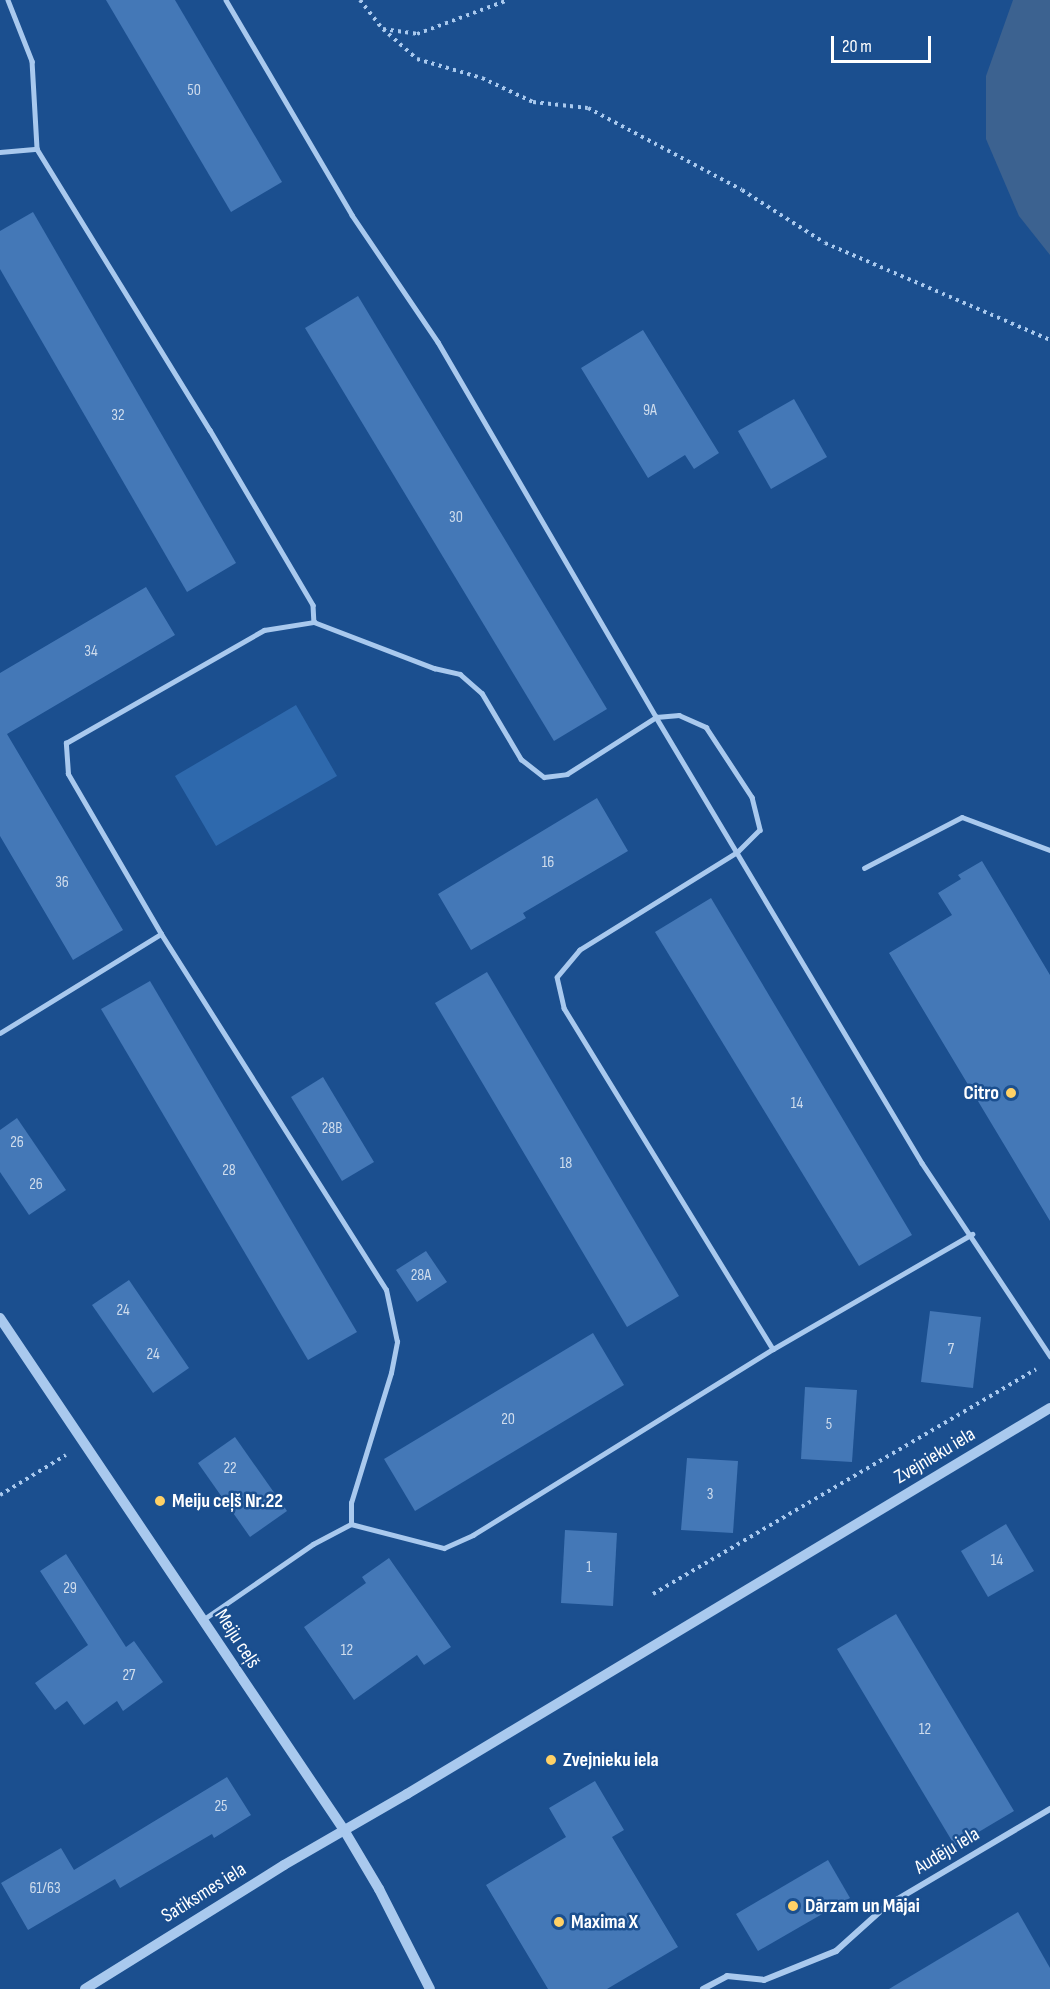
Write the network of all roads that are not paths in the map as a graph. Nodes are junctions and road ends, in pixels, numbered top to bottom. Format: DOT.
graph roads {
  1 [pos="8,0"];
  2 [pos="226,0"];
  3 [pos="37,149"];
  4 [pos="0,152"];
  5 [pos="314,622"];
  6 [pos="656,717"];
  7 [pos="1050,850"];
  8 [pos="738,852"];
  9 [pos="864,868"];
  10 [pos="161,934"];
  11 [pos="0,1033"];
  12 [pos="972,1234"];
  13 [pos="0,1318"];
  14 [pos="773,1349"];
  15 [pos="1050,1356"];
  16 [pos="1050,1408"];
  17 [pos="351,1524"];
  18 [pos="203,1620"];
  19 [pos="1050,1809"];
  20 [pos="344,1830"];
  21 [pos="85,1989"];
  22 [pos="430,1989"];
  23 [pos="703,1989"];
  1 -- 3 [label="lane"];
  2 -- 6 [label="lane"];
  3 -- 4 [label="lane"];
  3 -- 5 [label="lane"];
  5 -- 6 [label="lane"];
  5 -- 10 [label="lane"];
  6 -- 8 [label="lane"];
  6 -- 8 [label="lane"];
  7 -- 9 [label="lane"];
  8 -- 12 [label="lane"];
  8 -- 14 [label="lane"];
  10 -- 11 [label="lane"];
  10 -- 17 [label="lane"];
  12 -- 14 [label="lane"];
  12 -- 15 [label="lane"];
  13 -- 18 [label="street, Meiju ceļš"];
  14 -- 17 [label="lane"];
  16 -- 20 [label="street, Zvejnieku iela"];
  17 -- 18 [label="lane"];
  18 -- 20 [label="street, Meiju ceļš"];
  19 -- 23 [label="street, Audēju iela"];
  20 -- 21 [label="street, Satiksmes iela"];
  20 -- 22 [label="street, Meiju ceļš"];
}
